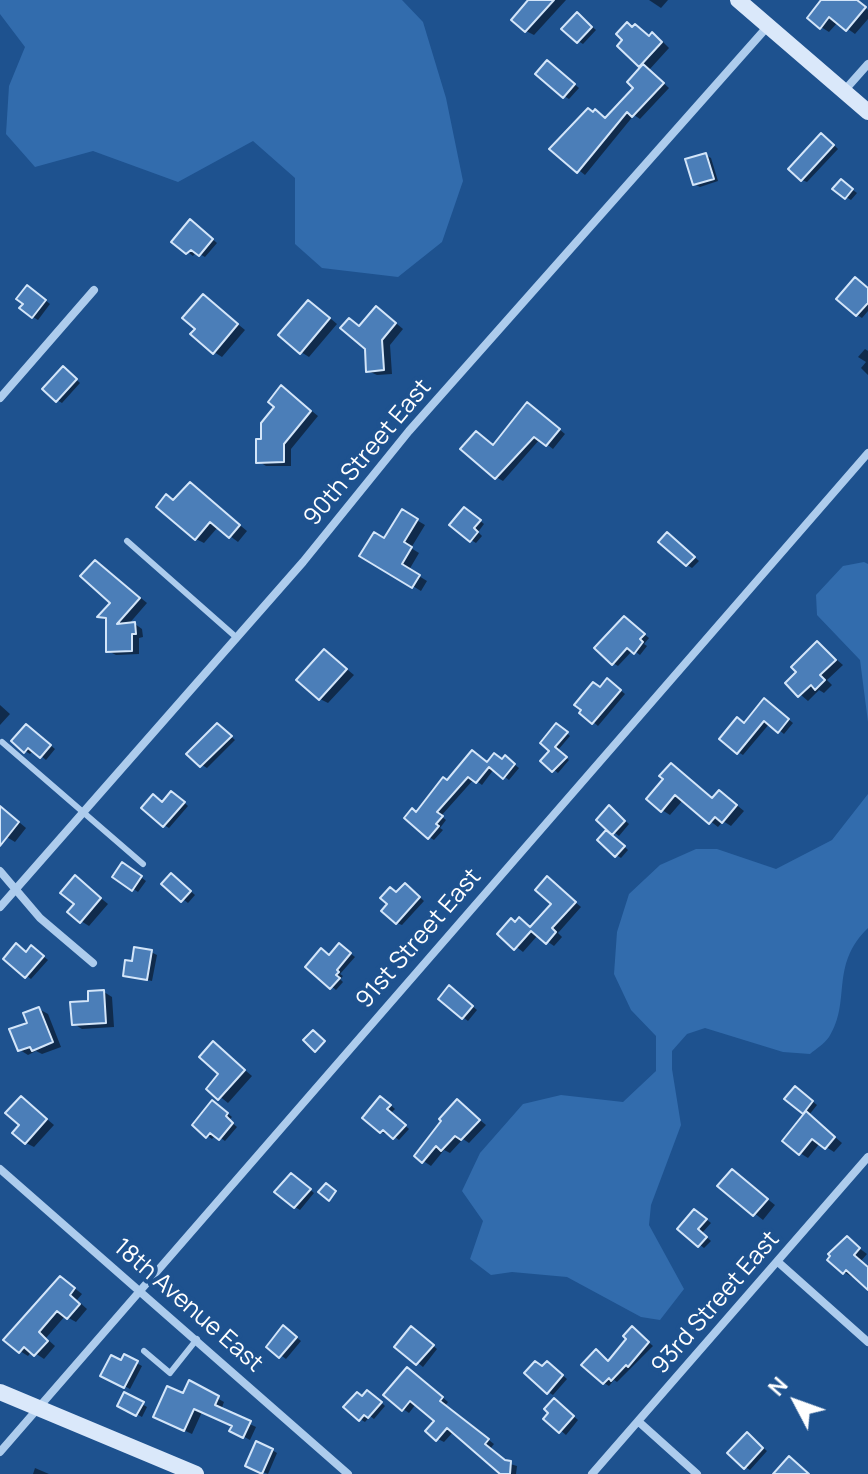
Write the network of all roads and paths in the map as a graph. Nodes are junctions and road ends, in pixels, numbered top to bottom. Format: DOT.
graph roads {
  1 [pos="738,0"];
  2 [pos="768,26"];
  3 [pos="868,64"];
  4 [pos="844,91"];
  5 [pos="868,112"];
  6 [pos="94,290"];
  7 [pos="0,398"];
  8 [pos="868,453"];
  9 [pos="127,541"];
  10 [pos="237,638"];
  11 [pos="2,742"];
  12 [pos="82,814"];
  13 [pos="143,864"];
  14 [pos="0,871"];
  15 [pos="15,890"];
  16 [pos="0,907"];
  17 [pos="93,963"];
  18 [pos="868,1157"];
  19 [pos="0,1169"];
  20 [pos="778,1262"];
  21 [pos="141,1290"];
  22 [pos="197,1339"];
  23 [pos="868,1342"];
  24 [pos="144,1351"];
  25 [pos="0,1392"];
  26 [pos="39,1408"];
  27 [pos="639,1422"];
  28 [pos="0,1452"];
  29 [pos="174,1470"];
  30 [pos="196,1474"];
  31 [pos="348,1474"];
  32 [pos="592,1474"];
  33 [pos="697,1474"];
  1 -- 2 [label="main road"];
  2 -- 4 [label="main road"];
  2 -- 10 [label="street, 90th Street East"];
  3 -- 4 [label="street"];
  4 -- 5 [label="main road"];
  6 -- 7 [label="street"];
  8 -- 21 [label="street, 91st Street East"];
  9 -- 10 [label="lane"];
  10 -- 12 [label="street, 90th Street East"];
  11 -- 12 [label="lane"];
  12 -- 13 [label="lane"];
  12 -- 15 [label="street, 90th Street East"];
  14 -- 15 [label="street"];
  15 -- 16 [label="street, 90th Street East"];
  15 -- 17 [label="street"];
  18 -- 20 [label="street, 93rd Street East"];
  19 -- 21 [label="street, 18th Avenue East"];
  20 -- 23 [label="street"];
  20 -- 27 [label="street, 93rd Street East"];
  21 -- 22 [label="street, 18th Avenue East"];
  21 -- 26 [label="street, 91st Street East"];
  22 -- 24 [label="lane"];
  22 -- 31 [label="street, 18th Avenue East"];
  25 -- 26 [label="main road"];
  26 -- 28 [label="street, 91st Street East"];
  26 -- 29 [label="main road"];
  27 -- 32 [label="street, 93rd Street East"];
  27 -- 33 [label="street"];
  29 -- 30 [label="main road"];
}
